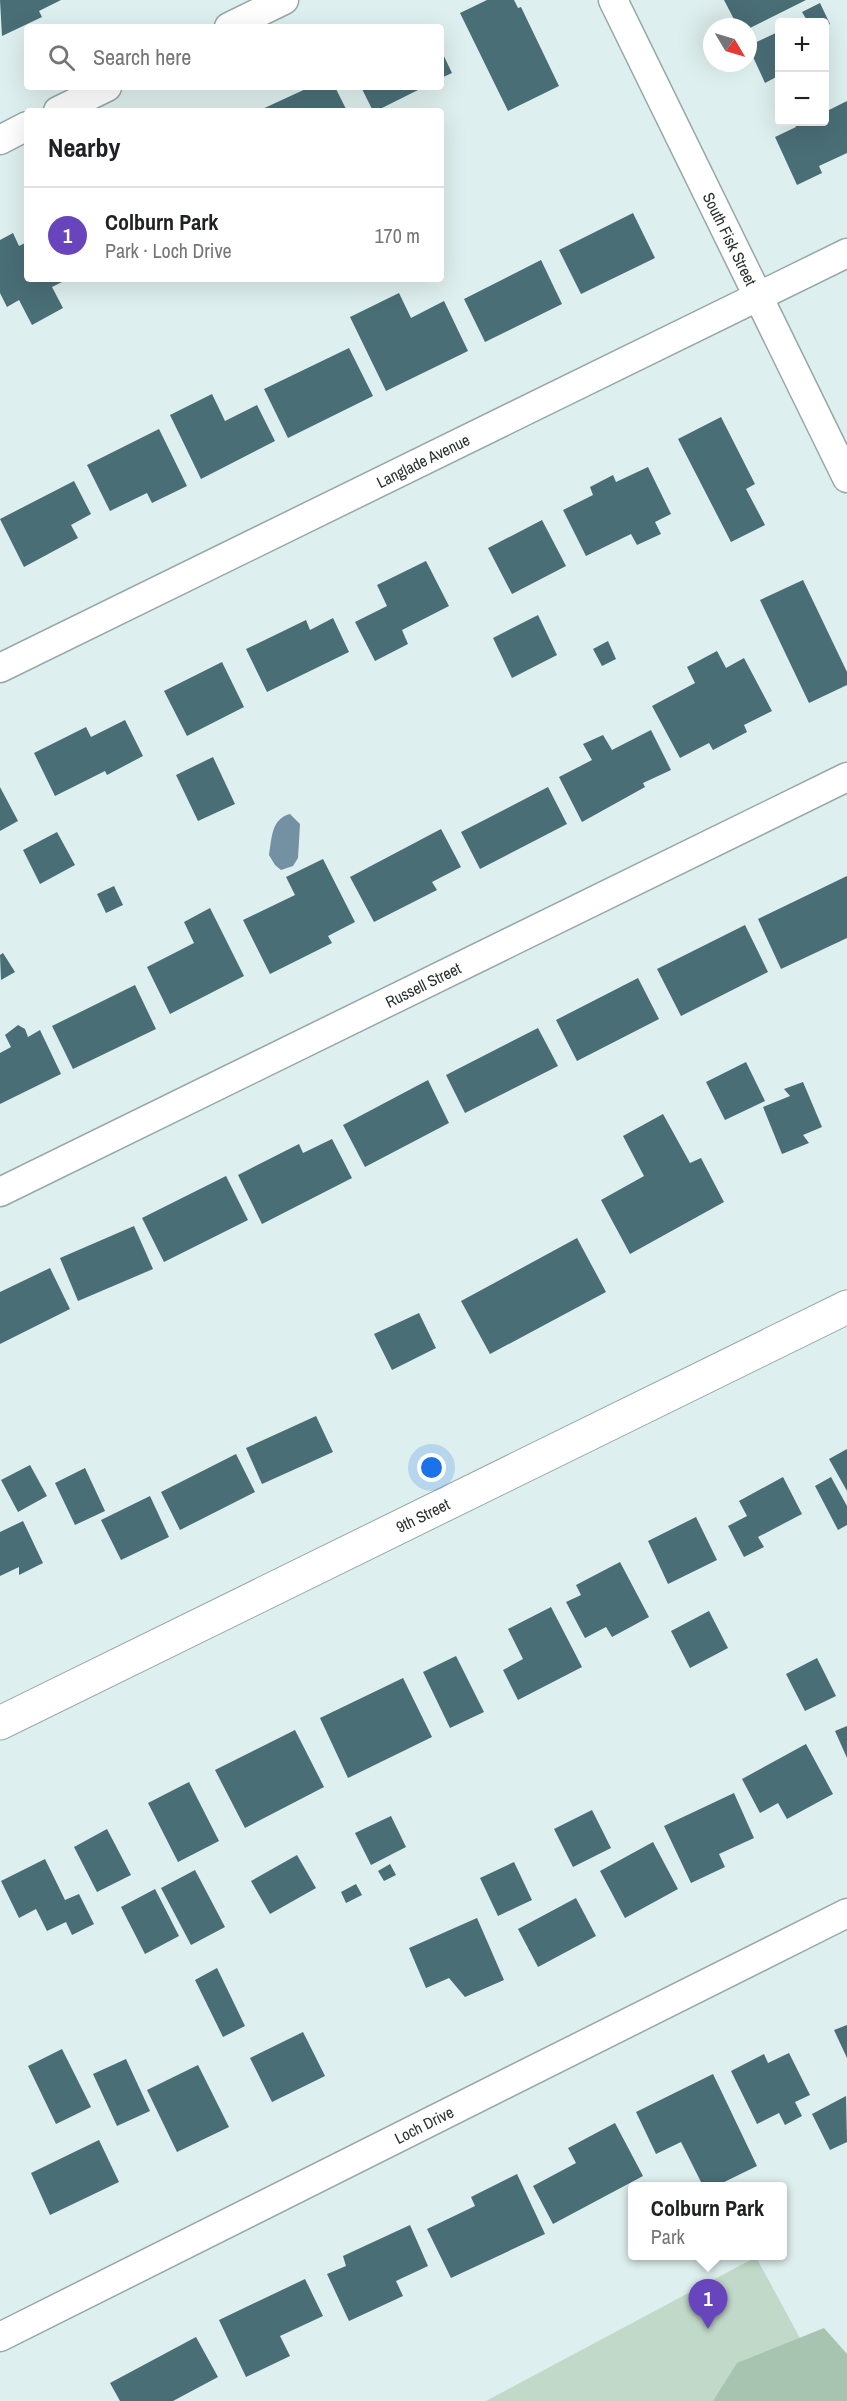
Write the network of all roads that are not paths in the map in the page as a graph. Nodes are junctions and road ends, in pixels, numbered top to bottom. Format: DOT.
graph roads {
  1 [pos="284,0"];
  2 [pos="613,0"];
  3 [pos="235,24"];
  4 [pos="101,90"];
  5 [pos="64,108"];
  6 [pos="24,128"];
  7 [pos="0,140"];
  8 [pos="847,253"];
  9 [pos="758,296"];
  10 [pos="847,478"];
  11 [pos="0,668"];
  12 [pos="847,777"];
  13 [pos="0,1192"];
  14 [pos="847,1307"];
  15 [pos="0,1723"];
  16 [pos="847,1913"];
  17 [pos="0,2337"];
  1 -- 3 [label="street"];
  2 -- 9 [label="street, South Fisk Street"];
  4 -- 5 [label="street"];
  6 -- 7 [label="street"];
  8 -- 9 [label="street, Langlade Avenue"];
  9 -- 10 [label="street, South Fisk Street"];
  9 -- 11 [label="street, Langlade Avenue"];
  12 -- 13 [label="street, Russell Street"];
  14 -- 15 [label="street, 9th Street"];
  16 -- 17 [label="street, Loch Drive"];
}
